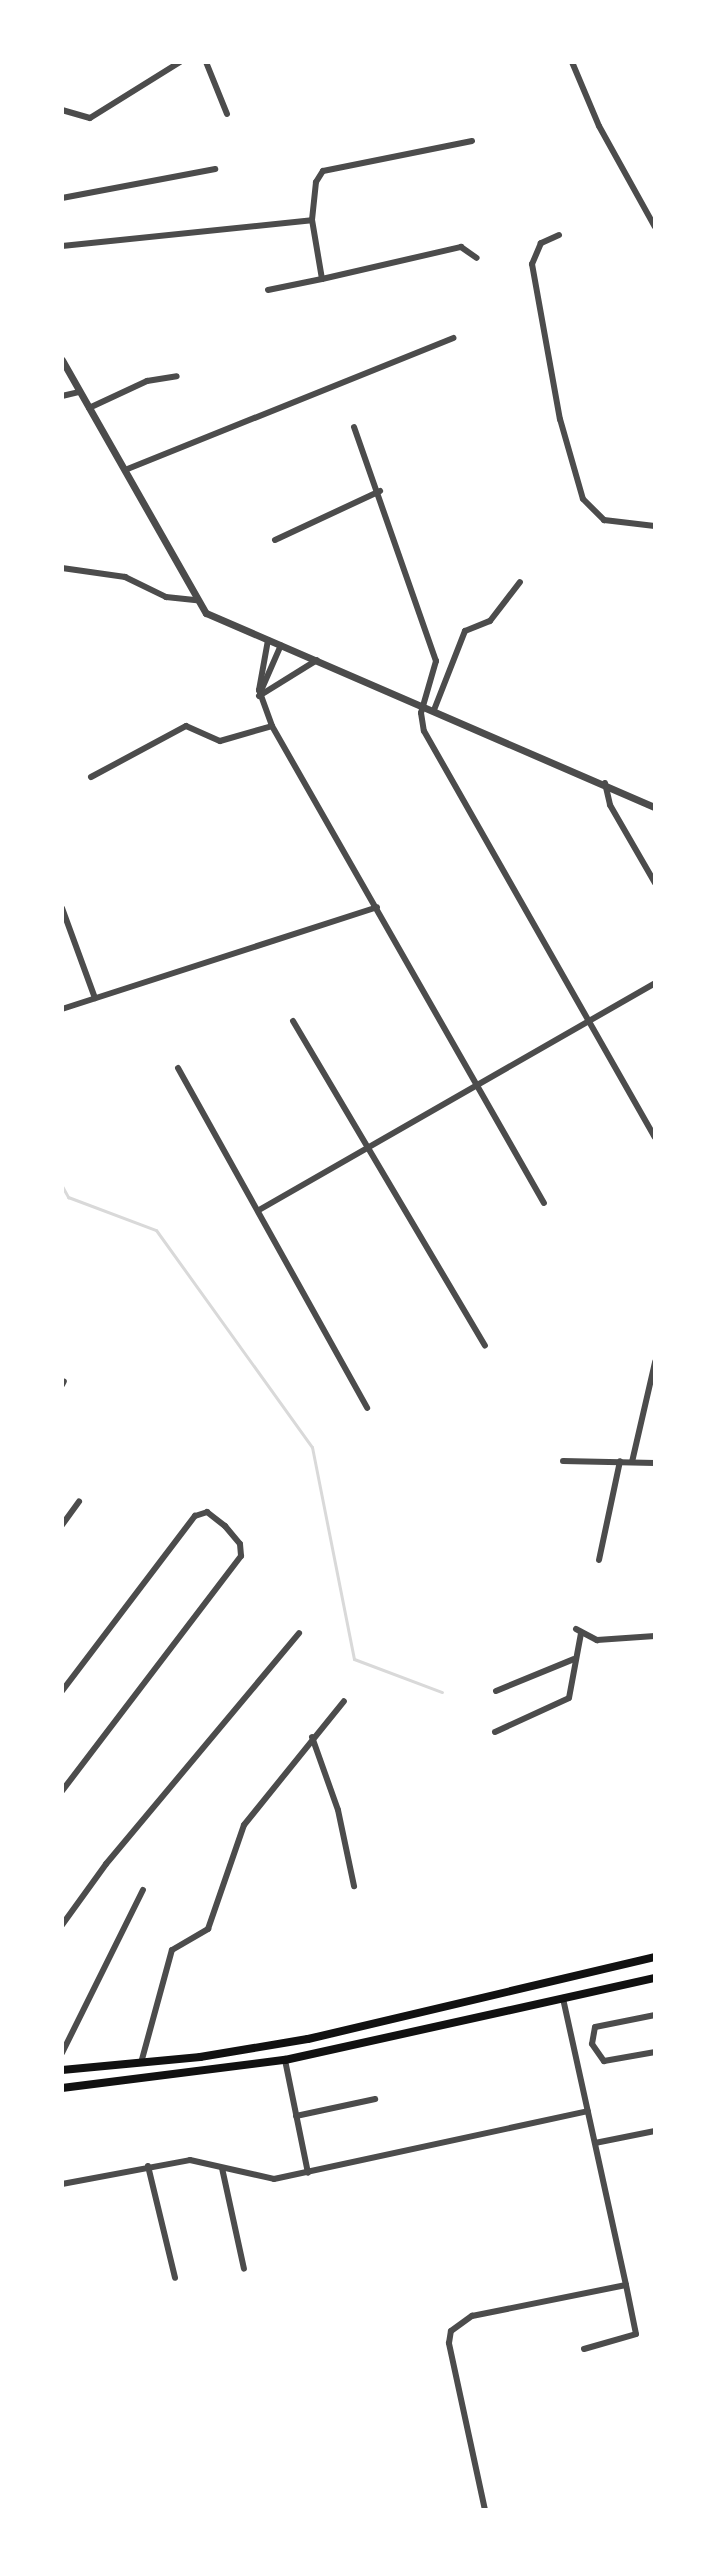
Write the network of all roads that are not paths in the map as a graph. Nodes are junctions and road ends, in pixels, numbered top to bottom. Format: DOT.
graph roads {
  1 [pos="180,62"];
  2 [pos="206,62"];
  3 [pos="572,62"];
  4 [pos="62,110"];
  5 [pos="227,114"];
  6 [pos="472,141"];
  7 [pos="215,169"];
  8 [pos="62,198"];
  9 [pos="312,220"];
  10 [pos="655,227"];
  11 [pos="559,235"];
  12 [pos="62,246"];
  13 [pos="477,258"];
  14 [pos="322,279"];
  15 [pos="268,290"];
  16 [pos="453,338"];
  17 [pos="62,360"];
  18 [pos="177,376"];
  19 [pos="80,392"];
  20 [pos="62,396"];
  21 [pos="89,408"];
  22 [pos="354,427"];
  23 [pos="125,470"];
  24 [pos="380,491"];
  25 [pos="655,526"];
  26 [pos="275,540"];
  27 [pos="62,568"];
  28 [pos="520,582"];
  29 [pos="197,600"];
  30 [pos="268,640"];
  31 [pos="281,645"];
  32 [pos="317,660"];
  33 [pos="259,696"];
  34 [pos="423,705"];
  35 [pos="434,710"];
  36 [pos="272,726"];
  37 [pos="91,777"];
  38 [pos="605,783"];
  39 [pos="655,807"];
  40 [pos="655,883"];
  41 [pos="377,907"];
  42 [pos="62,908"];
  43 [pos="655,983"];
  44 [pos="95,998"];
  45 [pos="62,1009"];
  46 [pos="591,1020"];
  47 [pos="293,1021"];
  48 [pos="178,1068"];
  49 [pos="478,1085"];
  50 [pos="655,1137"];
  51 [pos="370,1148"];
  52 [pos="544,1203"];
  53 [pos="259,1210"];
  54 [pos="485,1346"];
  55 [pos="655,1362"];
  56 [pos="367,1408"];
  57 [pos="563,1461"];
  58 [pos="620,1461"];
  59 [pos="632,1462"];
  60 [pos="655,1463"];
  61 [pos="79,1502"];
  62 [pos="62,1525"];
  63 [pos="599,1560"];
  64 [pos="299,1633"];
  65 [pos="655,1636"];
  66 [pos="574,1659"];
  67 [pos="62,1691"];
  68 [pos="496,1691"];
  69 [pos="344,1701"];
  70 [pos="495,1732"];
  71 [pos="312,1737"];
  72 [pos="62,1791"];
  73 [pos="354,1886"];
  74 [pos="143,1890"];
  75 [pos="62,1925"];
  76 [pos="655,1957"];
  77 [pos="655,1978"];
  78 [pos="563,1998"];
  79 [pos="655,2015"];
  80 [pos="593,2048"];
  81 [pos="575,2052"];
  82 [pos="655,2052"];
  83 [pos="62,2053"];
  84 [pos="200,2057"];
  85 [pos="285,2060"];
  86 [pos="141,2064"];
  87 [pos="62,2070"];
  88 [pos="203,2074"];
  89 [pos="62,2088"];
  90 [pos="375,2099"];
  91 [pos="588,2111"];
  92 [pos="296,2116"];
  93 [pos="655,2131"];
  94 [pos="595,2143"];
  95 [pos="148,2166"];
  96 [pos="222,2168"];
  97 [pos="308,2173"];
  98 [pos="62,2184"];
  99 [pos="244,2269"];
  100 [pos="175,2278"];
  101 [pos="626,2285"];
  102 [pos="584,2349"];
  103 [pos="485,2510"];
  1 -- 4 [label="street"];
  2 -- 5 [label="street"];
  3 -- 10 [label="street"];
  6 -- 9 [label="street"];
  7 -- 8 [label="street"];
  9 -- 12 [label="street"];
  9 -- 14 [label="street"];
  11 -- 25 [label="street"];
  13 -- 14 [label="street"];
  14 -- 15 [label="street"];
  16 -- 23 [label="street"];
  17 -- 19 [label="street"];
  18 -- 21 [label="street"];
  19 -- 20 [label="street"];
  19 -- 21 [label="street"];
  21 -- 23 [label="street"];
  22 -- 24 [label="street"];
  23 -- 29 [label="street"];
  24 -- 26 [label="street"];
  24 -- 34 [label="street"];
  27 -- 29 [label="street"];
  28 -- 35 [label="street"];
  29 -- 30 [label="street"];
  30 -- 31 [label="street"];
  30 -- 33 [label="street"];
  31 -- 32 [label="street"];
  31 -- 33 [label="street"];
  32 -- 33 [label="street"];
  32 -- 34 [label="street"];
  33 -- 36 [label="street"];
  34 -- 35 [label="street"];
  34 -- 46 [label="street"];
  35 -- 38 [label="street"];
  36 -- 37 [label="street"];
  36 -- 41 [label="street"];
  38 -- 39 [label="street"];
  38 -- 40 [label="street"];
  41 -- 44 [label="street"];
  41 -- 49 [label="street"];
  42 -- 44 [label="street"];
  43 -- 46 [label="street"];
  44 -- 45 [label="street"];
  46 -- 49 [label="street"];
  46 -- 50 [label="street"];
  47 -- 51 [label="street"];
  48 -- 53 [label="street"];
  49 -- 51 [label="street"];
  49 -- 52 [label="street"];
  51 -- 53 [label="street"];
  51 -- 54 [label="street"];
  53 -- 56 [label="street"];
  55 -- 59 [label="street"];
  57 -- 58 [label="street"];
  58 -- 59 [label="street"];
  58 -- 63 [label="street"];
  59 -- 60 [label="street"];
  61 -- 62 [label="street"];
  64 -- 75 [label="street"];
  65 -- 66 [label="street"];
  66 -- 68 [label="street"];
  66 -- 70 [label="street"];
  67 -- 72 [label="street"];
  69 -- 71 [label="street"];
  71 -- 73 [label="street"];
  71 -- 86 [label="street"];
  74 -- 83 [label="street"];
  76 -- 84 [label="main road"];
  77 -- 78 [label="main road"];
  78 -- 81 [label="street"];
  78 -- 85 [label="main road"];
  79 -- 80 [label="street"];
  80 -- 81 [label="street"];
  80 -- 82 [label="street"];
  81 -- 91 [label="street"];
  84 -- 86 [label="main road"];
  84 -- 88 [label="main road"];
  85 -- 88 [label="main road"];
  85 -- 92 [label="street"];
  86 -- 87 [label="main road"];
  88 -- 89 [label="main road"];
  90 -- 92 [label="street"];
  91 -- 94 [label="street"];
  91 -- 97 [label="street"];
  92 -- 97 [label="street"];
  93 -- 94 [label="street"];
  94 -- 101 [label="street"];
  95 -- 96 [label="street"];
  95 -- 98 [label="street"];
  95 -- 100 [label="street"];
  96 -- 97 [label="street"];
  96 -- 99 [label="street"];
  101 -- 102 [label="street"];
  101 -- 103 [label="street"];
}
